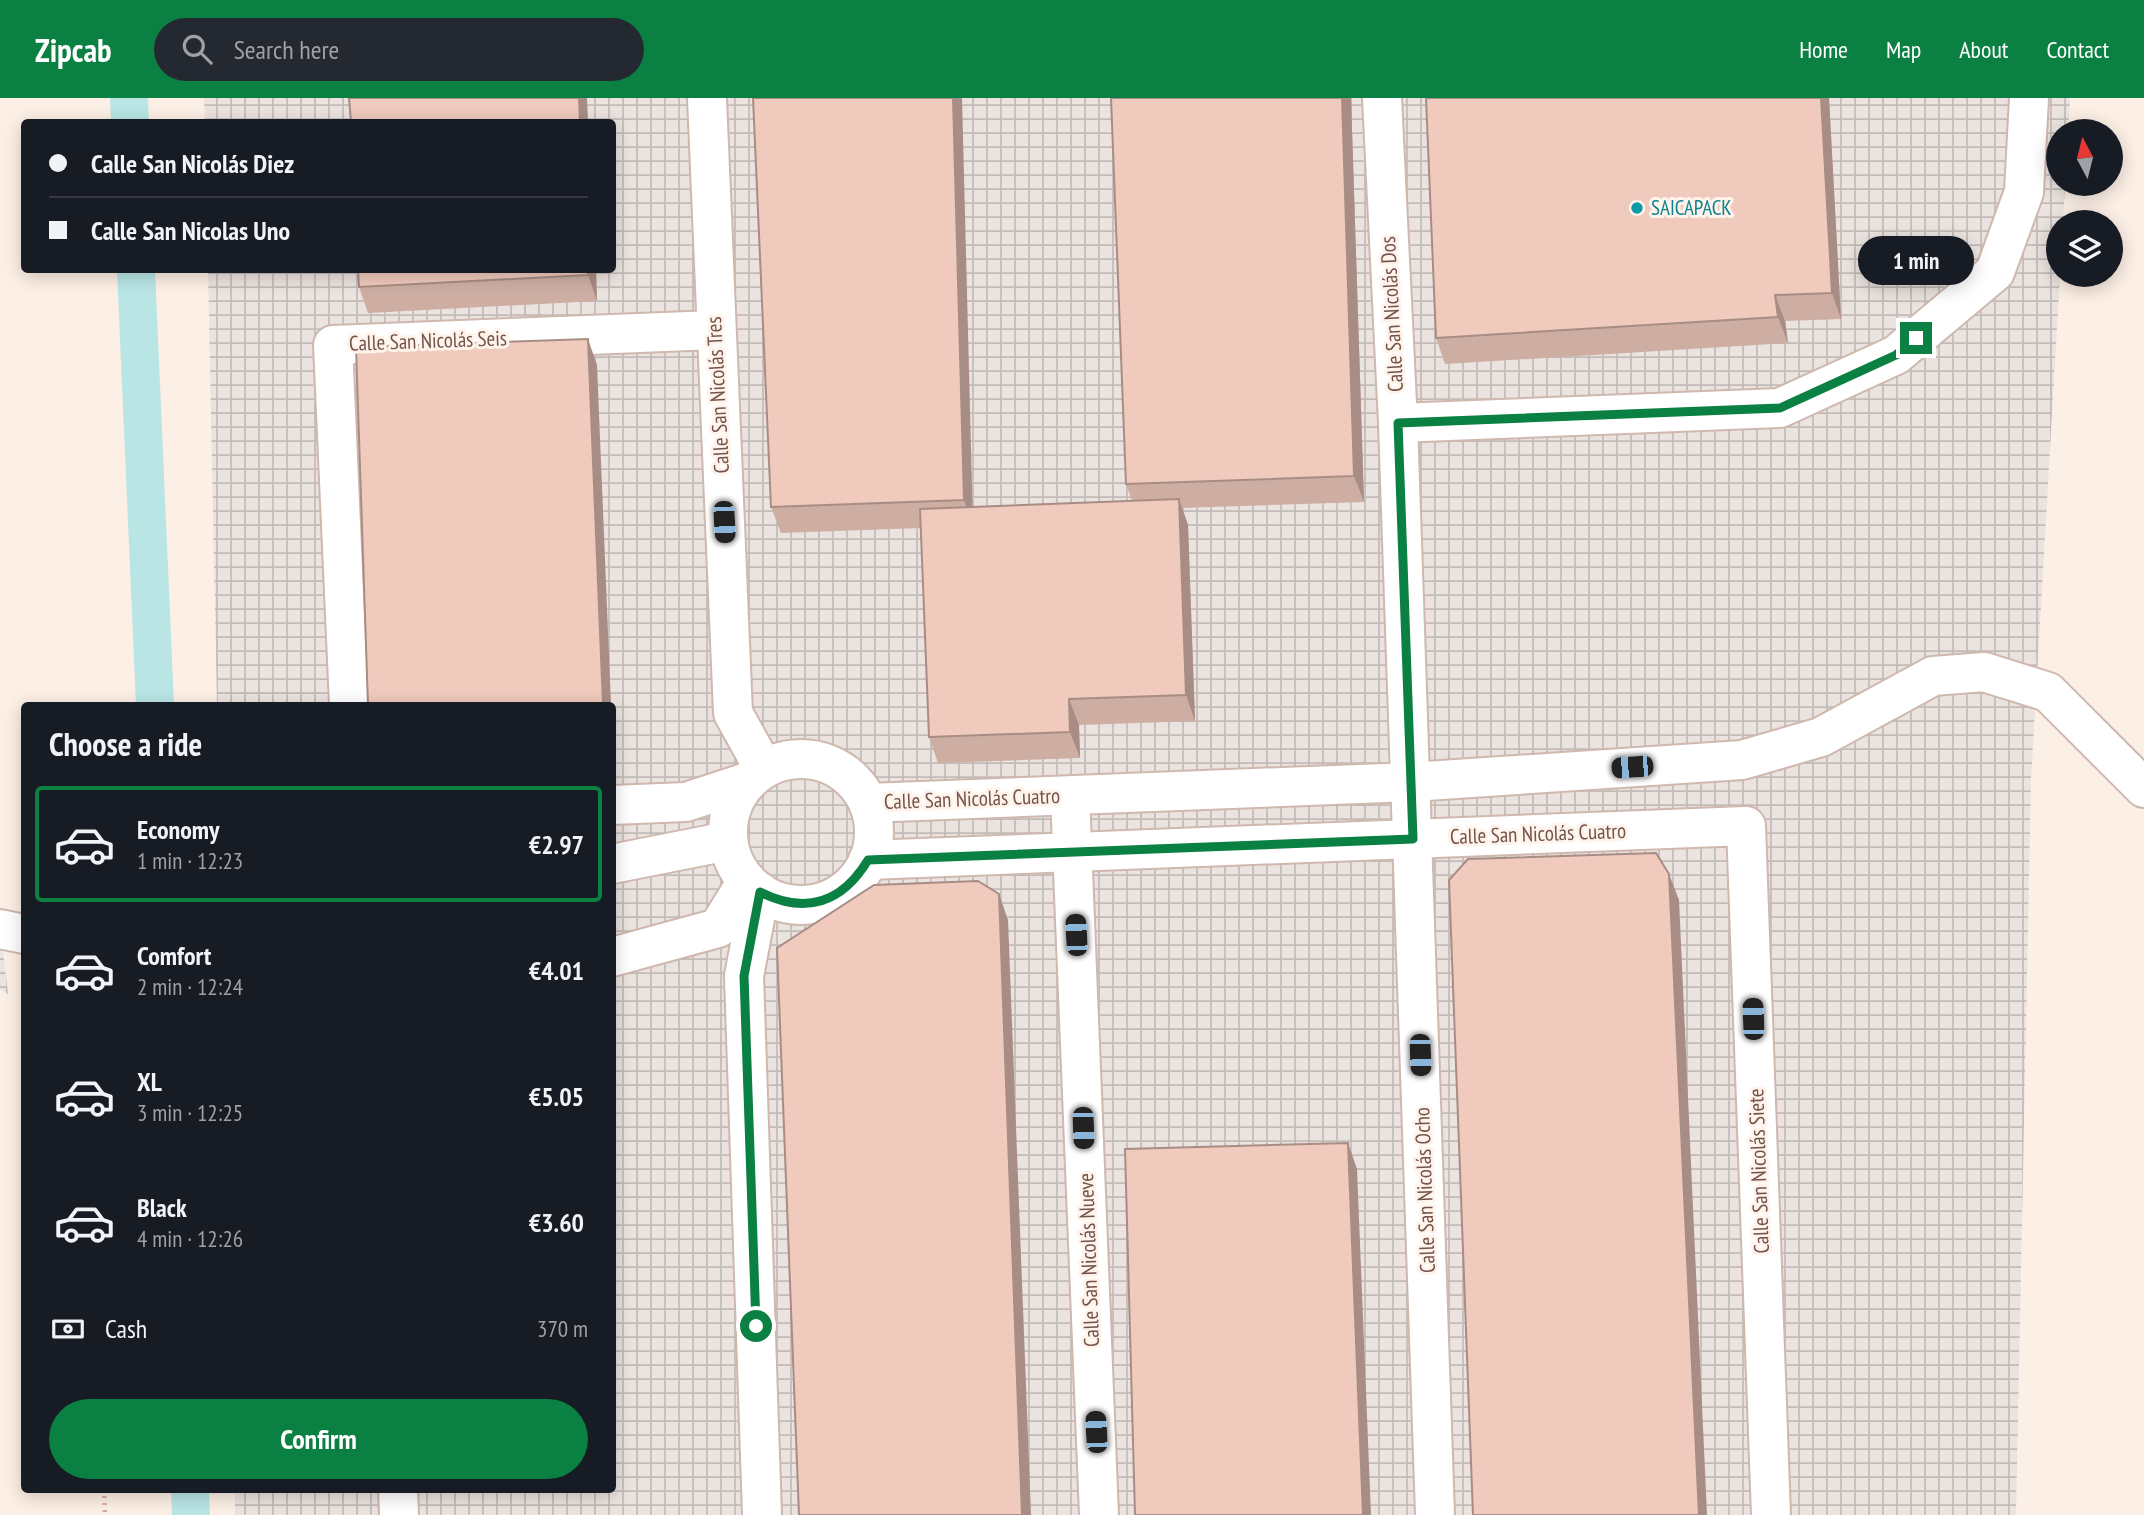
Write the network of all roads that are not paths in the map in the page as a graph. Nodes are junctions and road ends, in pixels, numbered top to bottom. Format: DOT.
graph roads {
  1 [pos="706,98"];
  2 [pos="1382,98"];
  3 [pos="2029,98"];
  4 [pos="715,330"];
  5 [pos="1398,423"];
  6 [pos="349,702"];
  7 [pos="755,775"];
  8 [pos="1411,782"];
  9 [pos="2144,788"];
  10 [pos="1070,796"];
  11 [pos="868,803"];
  12 [pos="616,804"];
  13 [pos="1746,826"];
  14 [pos="1413,839"];
  15 [pos="728,841"];
  16 [pos="1072,852"];
  17 [pos="868,860"];
  18 [pos="616,863"];
  19 [pos="753,887"];
  20 [pos="616,956"];
  21 [pos="398,1493"];
  22 [pos="399,1515"];
  23 [pos="762,1515"];
  24 [pos="1099,1515"];
  25 [pos="1435,1515"];
  26 [pos="1772,1515"];
  1 -- 4 [label="street, Calle San Nicolás Tres"];
  2 -- 5 [label="street, Calle San Nicolás Dos"];
  3 -- 5 [label="street"];
  4 -- 6 [label="street, Calle San Nicolás Seis"];
  4 -- 7 [label="street, Calle San Nicolás Tres"];
  5 -- 8 [label="street, Calle San Nicolás Dos"];
  7 -- 11 [label="street"];
  7 -- 12 [label="street"];
  7 -- 15 [label="street"];
  8 -- 9 [label="street, Calle San Nicolás Cuatro"];
  8 -- 10 [label="street, Calle San Nicolás Cuatro"];
  8 -- 14 [label="street, Calle San Nicolás Ocho"];
  10 -- 11 [label="street, Calle San Nicolás Cuatro"];
  10 -- 16 [label="street, Calle San Nicolás Nueve"];
  11 -- 17 [label="street"];
  13 -- 14 [label="street, Calle San Nicolás Cuatro"];
  13 -- 26 [label="street, Calle San Nicolás Siete"];
  14 -- 16 [label="street, Calle San Nicolás Cuatro"];
  14 -- 25 [label="street, Calle San Nicolás Ocho"];
  15 -- 18 [label="street"];
  15 -- 19 [label="street"];
  16 -- 17 [label="street, Calle San Nicolás Cuatro"];
  16 -- 24 [label="street, Calle San Nicolás Nueve"];
  17 -- 19 [label="street"];
  19 -- 20 [label="street"];
  19 -- 23 [label="street"];
  21 -- 22 [label="street"];
}
